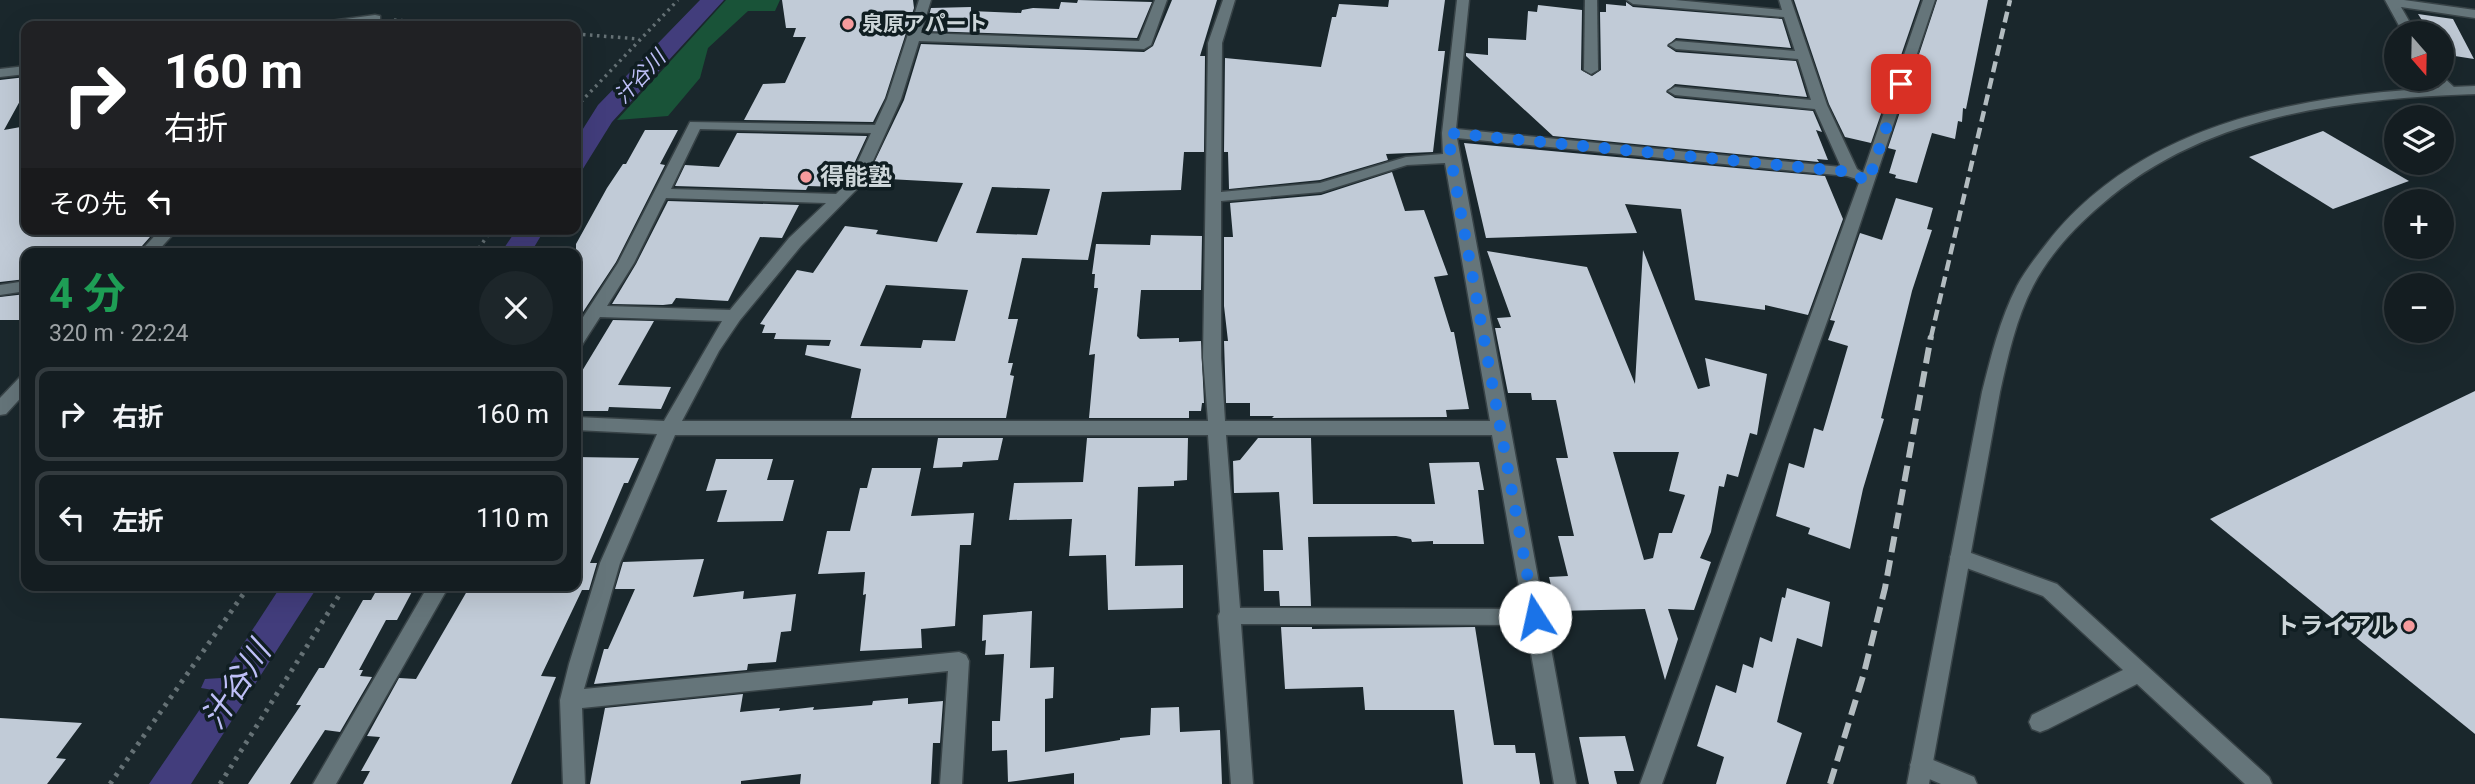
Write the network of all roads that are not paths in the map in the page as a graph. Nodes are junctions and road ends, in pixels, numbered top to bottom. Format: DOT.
graph roads {
  1 [pos="925,0"];
  2 [pos="1161,0"];
  3 [pos="1229,0"];
  4 [pos="1463,0"];
  5 [pos="1591,0"];
  6 [pos="1633,0"];
  7 [pos="1929,0"];
  8 [pos="2392,1"];
  9 [pos="1787,7"];
  10 [pos="2475,14"];
  11 [pos="373,18"];
  12 [pos="354,21"];
  13 [pos="2403,21"];
  14 [pos="913,37"];
  15 [pos="1675,45"];
  16 [pos="1805,56"];
  17 [pos="21,70"];
  18 [pos="1591,70"];
  19 [pos="0,73"];
  20 [pos="2454,87"];
  21 [pos="2475,90"];
  22 [pos="1675,91"];
  23 [pos="2402,91"];
  24 [pos="1820,105"];
  25 [pos="879,129"];
  26 [pos="1449,133"];
  27 [pos="1451,159"];
  28 [pos="1851,172"];
  29 [pos="1868,182"];
  30 [pos="660,193"];
  31 [pos="1215,197"];
  32 [pos="841,199"];
  33 [pos="164,235"];
  34 [pos="152,248"];
  35 [pos="21,287"];
  36 [pos="0,290"];
  37 [pos="595,311"];
  38 [pos="734,316"];
  39 [pos="581,333"];
  40 [pos="21,386"];
  41 [pos="0,409"];
  42 [pos="581,423"];
  43 [pos="669,428"];
  44 [pos="1500,428"];
  45 [pos="1217,429"];
  46 [pos="1960,557"];
  47 [pos="436,591"];
  48 [pos="1228,615"];
  49 [pos="1535,617"];
  50 [pos="2140,673"];
  51 [pos="571,700"];
  52 [pos="2040,722"];
  53 [pos="1919,775"];
  54 [pos="324,784"];
  55 [pos="574,784"];
  56 [pos="951,784"];
  57 [pos="1242,784"];
  58 [pos="1565,784"];
  59 [pos="1651,784"];
  60 [pos="1966,784"];
  61 [pos="2261,784"];
  1 -- 14 [label="street"];
  2 -- 14 [label="street"];
  3 -- 31 [label="street"];
  4 -- 26 [label="street"];
  5 -- 18 [label="street"];
  6 -- 9 [label="street"];
  7 -- 29 [label="street"];
  8 -- 10 [label="street"];
  8 -- 13 [label="street"];
  9 -- 16 [label="street"];
  11 -- 12 [label="street"];
  14 -- 25 [label="street"];
  15 -- 16 [label="street"];
  16 -- 24 [label="street"];
  17 -- 19 [label="street"];
  20 -- 21 [label="street"];
  22 -- 24 [label="street"];
  23 -- 46 [label="street"];
  24 -- 28 [label="street"];
  25 -- 30 [label="street"];
  25 -- 32 [label="street"];
  26 -- 27 [label="street"];
  26 -- 28 [label="street"];
  27 -- 31 [label="street"];
  27 -- 44 [label="street"];
  28 -- 29 [label="street"];
  29 -- 59 [label="street"];
  30 -- 32 [label="street"];
  30 -- 37 [label="street"];
  31 -- 45 [label="street"];
  32 -- 38 [label="street"];
  33 -- 34 [label="street"];
  35 -- 36 [label="street"];
  37 -- 38 [label="street"];
  37 -- 39 [label="street"];
  38 -- 43 [label="street"];
  40 -- 41 [label="street"];
  42 -- 43 [label="street"];
  43 -- 45 [label="street"];
  43 -- 51 [label="street"];
  44 -- 45 [label="street"];
  44 -- 49 [label="street"];
  45 -- 48 [label="street"];
  46 -- 50 [label="street"];
  46 -- 53 [label="street"];
  47 -- 54 [label="street"];
  48 -- 49 [label="street"];
  48 -- 57 [label="street"];
  49 -- 58 [label="street"];
  50 -- 52 [label="street"];
  50 -- 61 [label="street"];
  51 -- 55 [label="street"];
  51 -- 56 [label="street"];
  53 -- 60 [label="street"];
}
